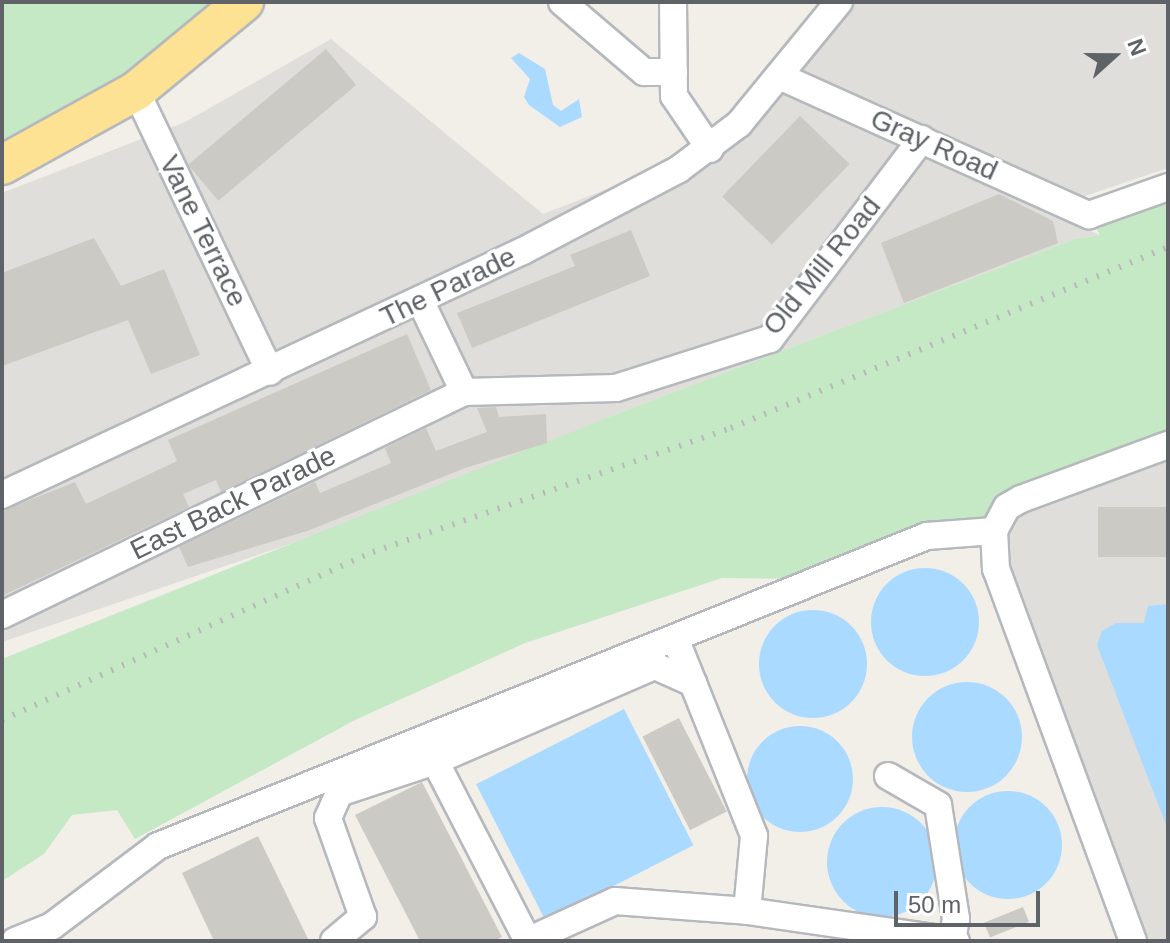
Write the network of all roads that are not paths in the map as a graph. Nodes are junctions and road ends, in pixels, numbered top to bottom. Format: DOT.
graph roads {
  1 [pos="244,2"];
  2 [pos="562,2"];
  3 [pos="673,2"];
  4 [pos="839,2"];
  5 [pos="674,72"];
  6 [pos="779,76"];
  7 [pos="136,91"];
  8 [pos="922,139"];
  9 [pos="710,149"];
  10 [pos="2,165"];
  11 [pos="1168,187"];
  12 [pos="420,300"];
  13 [pos="270,372"];
  14 [pos="464,392"];
  15 [pos="1168,445"];
  16 [pos="2,495"];
  17 [pos="994,531"];
  18 [pos="2,615"];
  19 [pos="675,638"];
  20 [pos="693,683"];
  21 [pos="435,761"];
  22 [pos="888,776"];
  23 [pos="747,911"];
  24 [pos="58,934"];
  25 [pos="344,939"];
  26 [pos="954,940"];
  27 [pos="15,941"];
  28 [pos="528,941"];
  29 [pos="1133,941"];
  1 -- 7 [label="highway"];
  2 -- 5 [label="street"];
  3 -- 5 [label="street"];
  4 -- 6 [label="street, The Parade"];
  5 -- 9 [label="street"];
  6 -- 8 [label="street, Gray Road"];
  6 -- 9 [label="street, The Parade"];
  7 -- 10 [label="highway"];
  7 -- 13 [label="street, Vane Terrace"];
  8 -- 11 [label="street, Gray Road"];
  8 -- 14 [label="street, Old Mill Road"];
  9 -- 12 [label="street, The Parade"];
  12 -- 13 [label="street, The Parade"];
  12 -- 14 [label="street"];
  13 -- 16 [label="street, The Parade"];
  14 -- 18 [label="street, East Back Parade"];
  15 -- 17 [label="street"];
  17 -- 19 [label="street"];
  17 -- 29 [label="street"];
  19 -- 20 [label="street"];
  19 -- 24 [label="street"];
  20 -- 21 [label="street"];
  20 -- 23 [label="street"];
  21 -- 25 [label="street"];
  21 -- 28 [label="street"];
  22 -- 26 [label="street"];
  23 -- 26 [label="street"];
  23 -- 28 [label="street"];
  24 -- 27 [label="street"];
}
